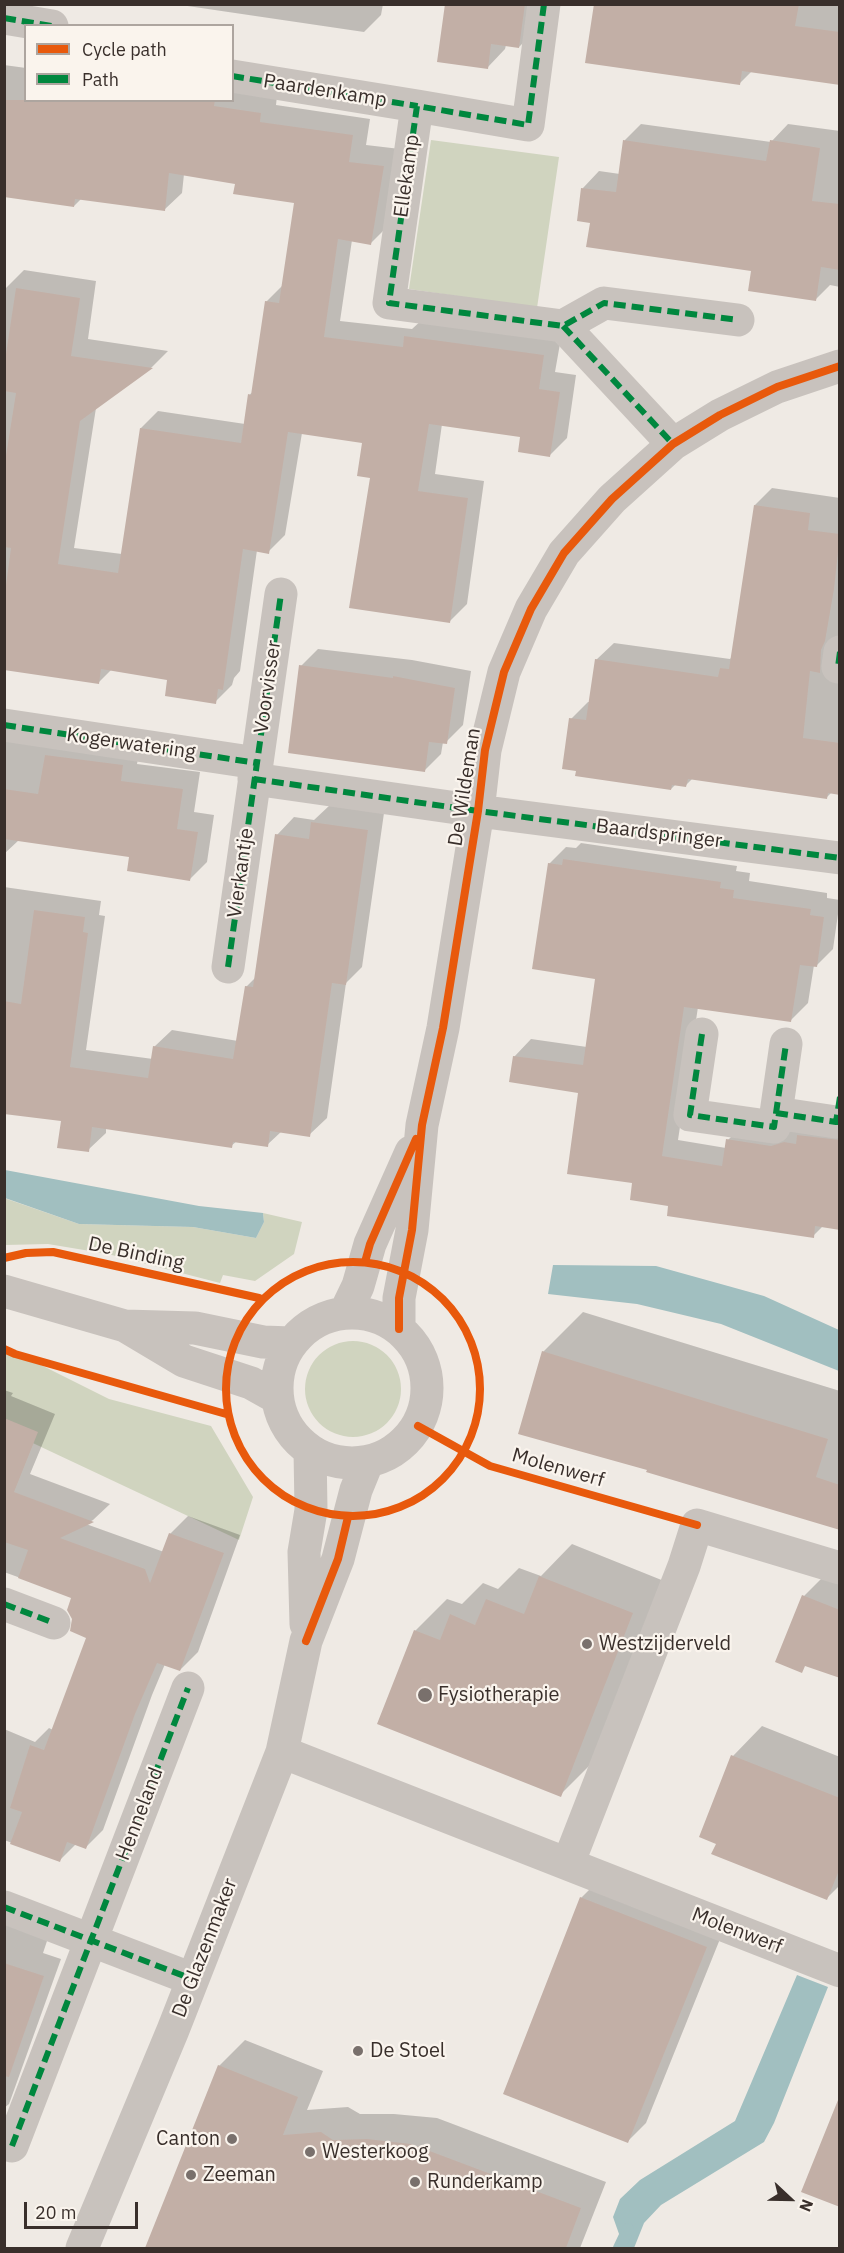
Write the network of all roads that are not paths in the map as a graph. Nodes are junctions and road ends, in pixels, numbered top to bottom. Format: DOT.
graph roads {
  1 [pos="544,4"];
  2 [pos="4,18"];
  3 [pos="40,24"];
  4 [pos="234,76"];
  5 [pos="417,106"];
  6 [pos="738,320"];
  7 [pos="563,326"];
  8 [pos="840,366"];
  9 [pos="673,444"];
  10 [pos="281,594"];
  11 [pos="840,652"];
  12 [pos="840,667"];
  13 [pos="4,725"];
  14 [pos="255,771"];
  15 [pos="478,811"];
  16 [pos="840,858"];
  17 [pos="228,967"];
  18 [pos="702,1034"];
  19 [pos="786,1044"];
  20 [pos="776,1113"];
  21 [pos="838,1114"];
  22 [pos="422,1125"];
  23 [pos="4,1291"];
  24 [pos="345,1313"];
  25 [pos="125,1326"];
  26 [pos="399,1329"];
  27 [pos="291,1343"];
  28 [pos="276,1397"];
  29 [pos="310,1450"];
  30 [pos="367,1463"];
  31 [pos="840,1568"];
  32 [pos="4,1604"];
  33 [pos="54,1623"];
  34 [pos="306,1641"];
  35 [pos="188,1688"];
  36 [pos="282,1752"];
  37 [pos="568,1864"];
  38 [pos="4,1907"];
  39 [pos="91,1940"];
  40 [pos="840,1971"];
  41 [pos="192,1979"];
  42 [pos="12,2146"];
  43 [pos="82,2248"];
  1 -- 5 [label="street, Ellekamp"];
  2 -- 3 [label="street"];
  4 -- 5 [label="street, Paardenkamp"];
  5 -- 7 [label="street, Ellekamp"];
  6 -- 7 [label="street"];
  7 -- 9 [label="street"];
  8 -- 9 [label="street, De Wildeman"];
  9 -- 15 [label="street, De Wildeman"];
  10 -- 14 [label="street, Voorvisser"];
  11 -- 12 [label="street"];
  13 -- 14 [label="street, Kogerwatering"];
  14 -- 15 [label="street, Kogerwatering"];
  14 -- 17 [label="street, Vierkantje"];
  15 -- 16 [label="street, Baardspringer"];
  15 -- 22 [label="street, De Wildeman"];
  18 -- 20 [label="street"];
  19 -- 20 [label="street"];
  20 -- 21 [label="street"];
  22 -- 24 [label="street, De Wildeman"];
  22 -- 26 [label="street, De Wildeman"];
  23 -- 25 [label="street"];
  24 -- 26 [label="street"];
  24 -- 27 [label="street"];
  25 -- 27 [label="street"];
  25 -- 28 [label="street"];
  26 -- 30 [label="street"];
  27 -- 28 [label="street"];
  28 -- 29 [label="street"];
  29 -- 30 [label="street"];
  29 -- 34 [label="street, De Glazenmaker"];
  30 -- 34 [label="street, De Glazenmaker"];
  31 -- 37 [label="street"];
  32 -- 33 [label="street"];
  34 -- 36 [label="street, De Glazenmaker"];
  35 -- 39 [label="street, Henneland"];
  36 -- 37 [label="street, Molenwerf"];
  36 -- 41 [label="street, De Glazenmaker"];
  37 -- 40 [label="street, Molenwerf"];
  38 -- 39 [label="street"];
  39 -- 41 [label="street"];
  39 -- 42 [label="street, Henneland"];
  41 -- 43 [label="street, De Glazenmaker"];
}
